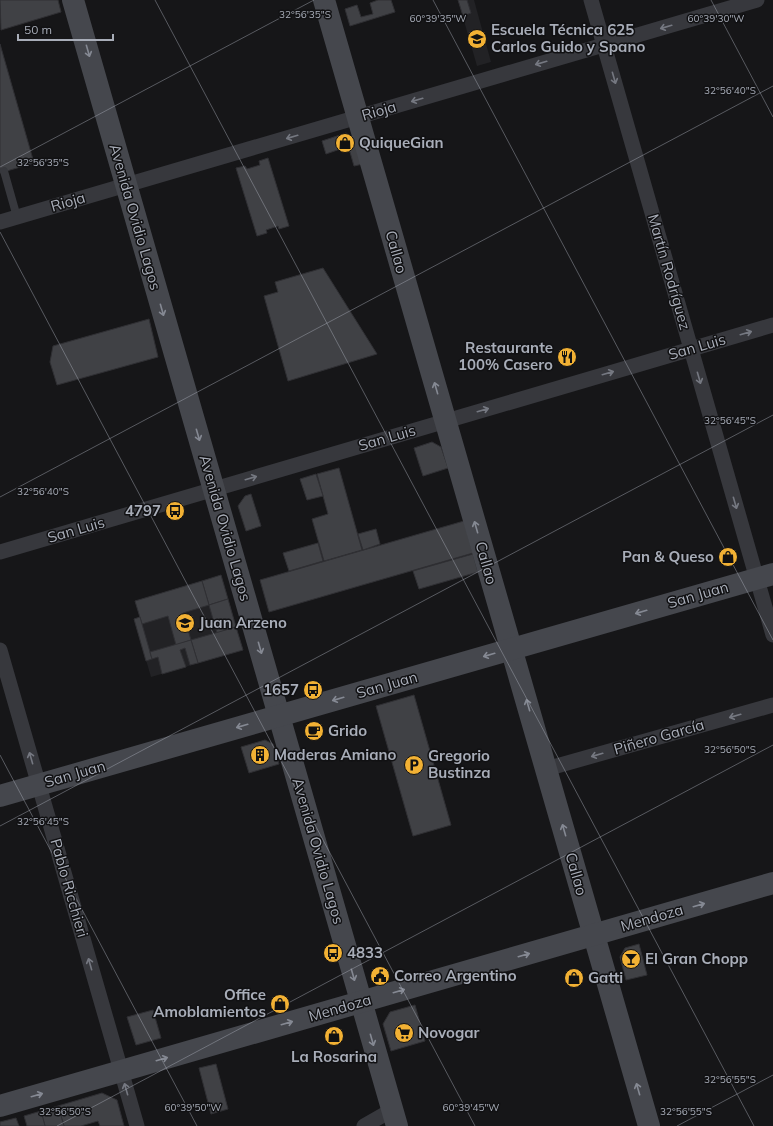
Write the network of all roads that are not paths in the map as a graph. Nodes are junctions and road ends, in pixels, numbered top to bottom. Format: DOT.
graph roads {
  1 [pos="73,0"];
  2 [pos="324,0"];
  3 [pos="591,0"];
  4 [pos="757,0"];
  5 [pos="604,45"];
  6 [pos="358,117"];
  7 [pos="4,171"];
  8 [pos="126,185"];
  9 [pos="16,217"];
  10 [pos="0,222"];
  11 [pos="773,325"];
  12 [pos="691,349"];
  13 [pos="445,421"];
  14 [pos="214,489"];
  15 [pos="0,552"];
  16 [pos="765,576"];
  17 [pos="773,635"];
  18 [pos="511,649"];
  19 [pos="0,650"];
  20 [pos="773,706"];
  21 [pos="279,716"];
  22 [pos="546,769"];
  23 [pos="39,784"];
  24 [pos="0,796"];
  25 [pos="773,883"];
  26 [pos="594,935"];
  27 [pos="361,1002"];
  28 [pos="121,1071"];
  29 [pos="0,1106"];
  30 [pos="395,1118"];
  31 [pos="137,1126"];
  32 [pos="364,1126"];
  33 [pos="649,1126"];
  1 -- 8 [label="main road, Avenida Ovidio Lagos, one-way"];
  2 -- 6 [label="main road, Callao"];
  3 -- 5 [label="street, Martín Rodríguez"];
  4 -- 5 [label="street, Rioja, one-way"];
  5 -- 6 [label="street, Rioja, one-way"];
  5 -- 12 [label="street, Martín Rodríguez, one-way"];
  6 -- 8 [label="street, Rioja, one-way"];
  13 -- 6 [label="main road, Callao, one-way"];
  7 -- 9 [label="lane"];
  8 -- 9 [label="street, Rioja"];
  8 -- 14 [label="main road, Avenida Ovidio Lagos, one-way"];
  9 -- 10 [label="street, Rioja"];
  12 -- 11 [label="street, San Luis, one-way"];
  13 -- 12 [label="street, San Luis, one-way"];
  12 -- 16 [label="street, Martín Rodríguez, one-way"];
  14 -- 13 [label="street, San Luis, one-way"];
  18 -- 13 [label="main road, Callao, one-way"];
  14 -- 15 [label="street, San Luis"];
  14 -- 21 [label="main road, Avenida Ovidio Lagos, one-way"];
  16 -- 17 [label="street, Martín Rodríguez"];
  16 -- 18 [label="main road, San Juan, one-way"];
  18 -- 21 [label="main road, San Juan, one-way"];
  22 -- 18 [label="main road, Callao, one-way"];
  23 -- 19 [label="street, Pablo Ricchieri, one-way"];
  20 -- 22 [label="street, Piñero García, one-way"];
  21 -- 23 [label="main road, San Juan, one-way"];
  21 -- 27 [label="main road, Avenida Ovidio Lagos, one-way"];
  26 -- 22 [label="main road, Callao, one-way"];
  23 -- 24 [label="main road, San Juan"];
  28 -- 23 [label="street, Pablo Ricchieri, one-way"];
  26 -- 25 [label="main road, Mendoza, one-way"];
  27 -- 26 [label="main road, Mendoza, one-way"];
  33 -- 26 [label="main road, Callao, one-way"];
  28 -- 27 [label="main road, Mendoza, one-way"];
  27 -- 30 [label="main road, Avenida Ovidio Lagos, one-way"];
  29 -- 28 [label="main road, Mendoza, one-way"];
  31 -- 28 [label="street, Pablo Ricchieri, one-way"];
  30 -- 32 [label="street"];
}
